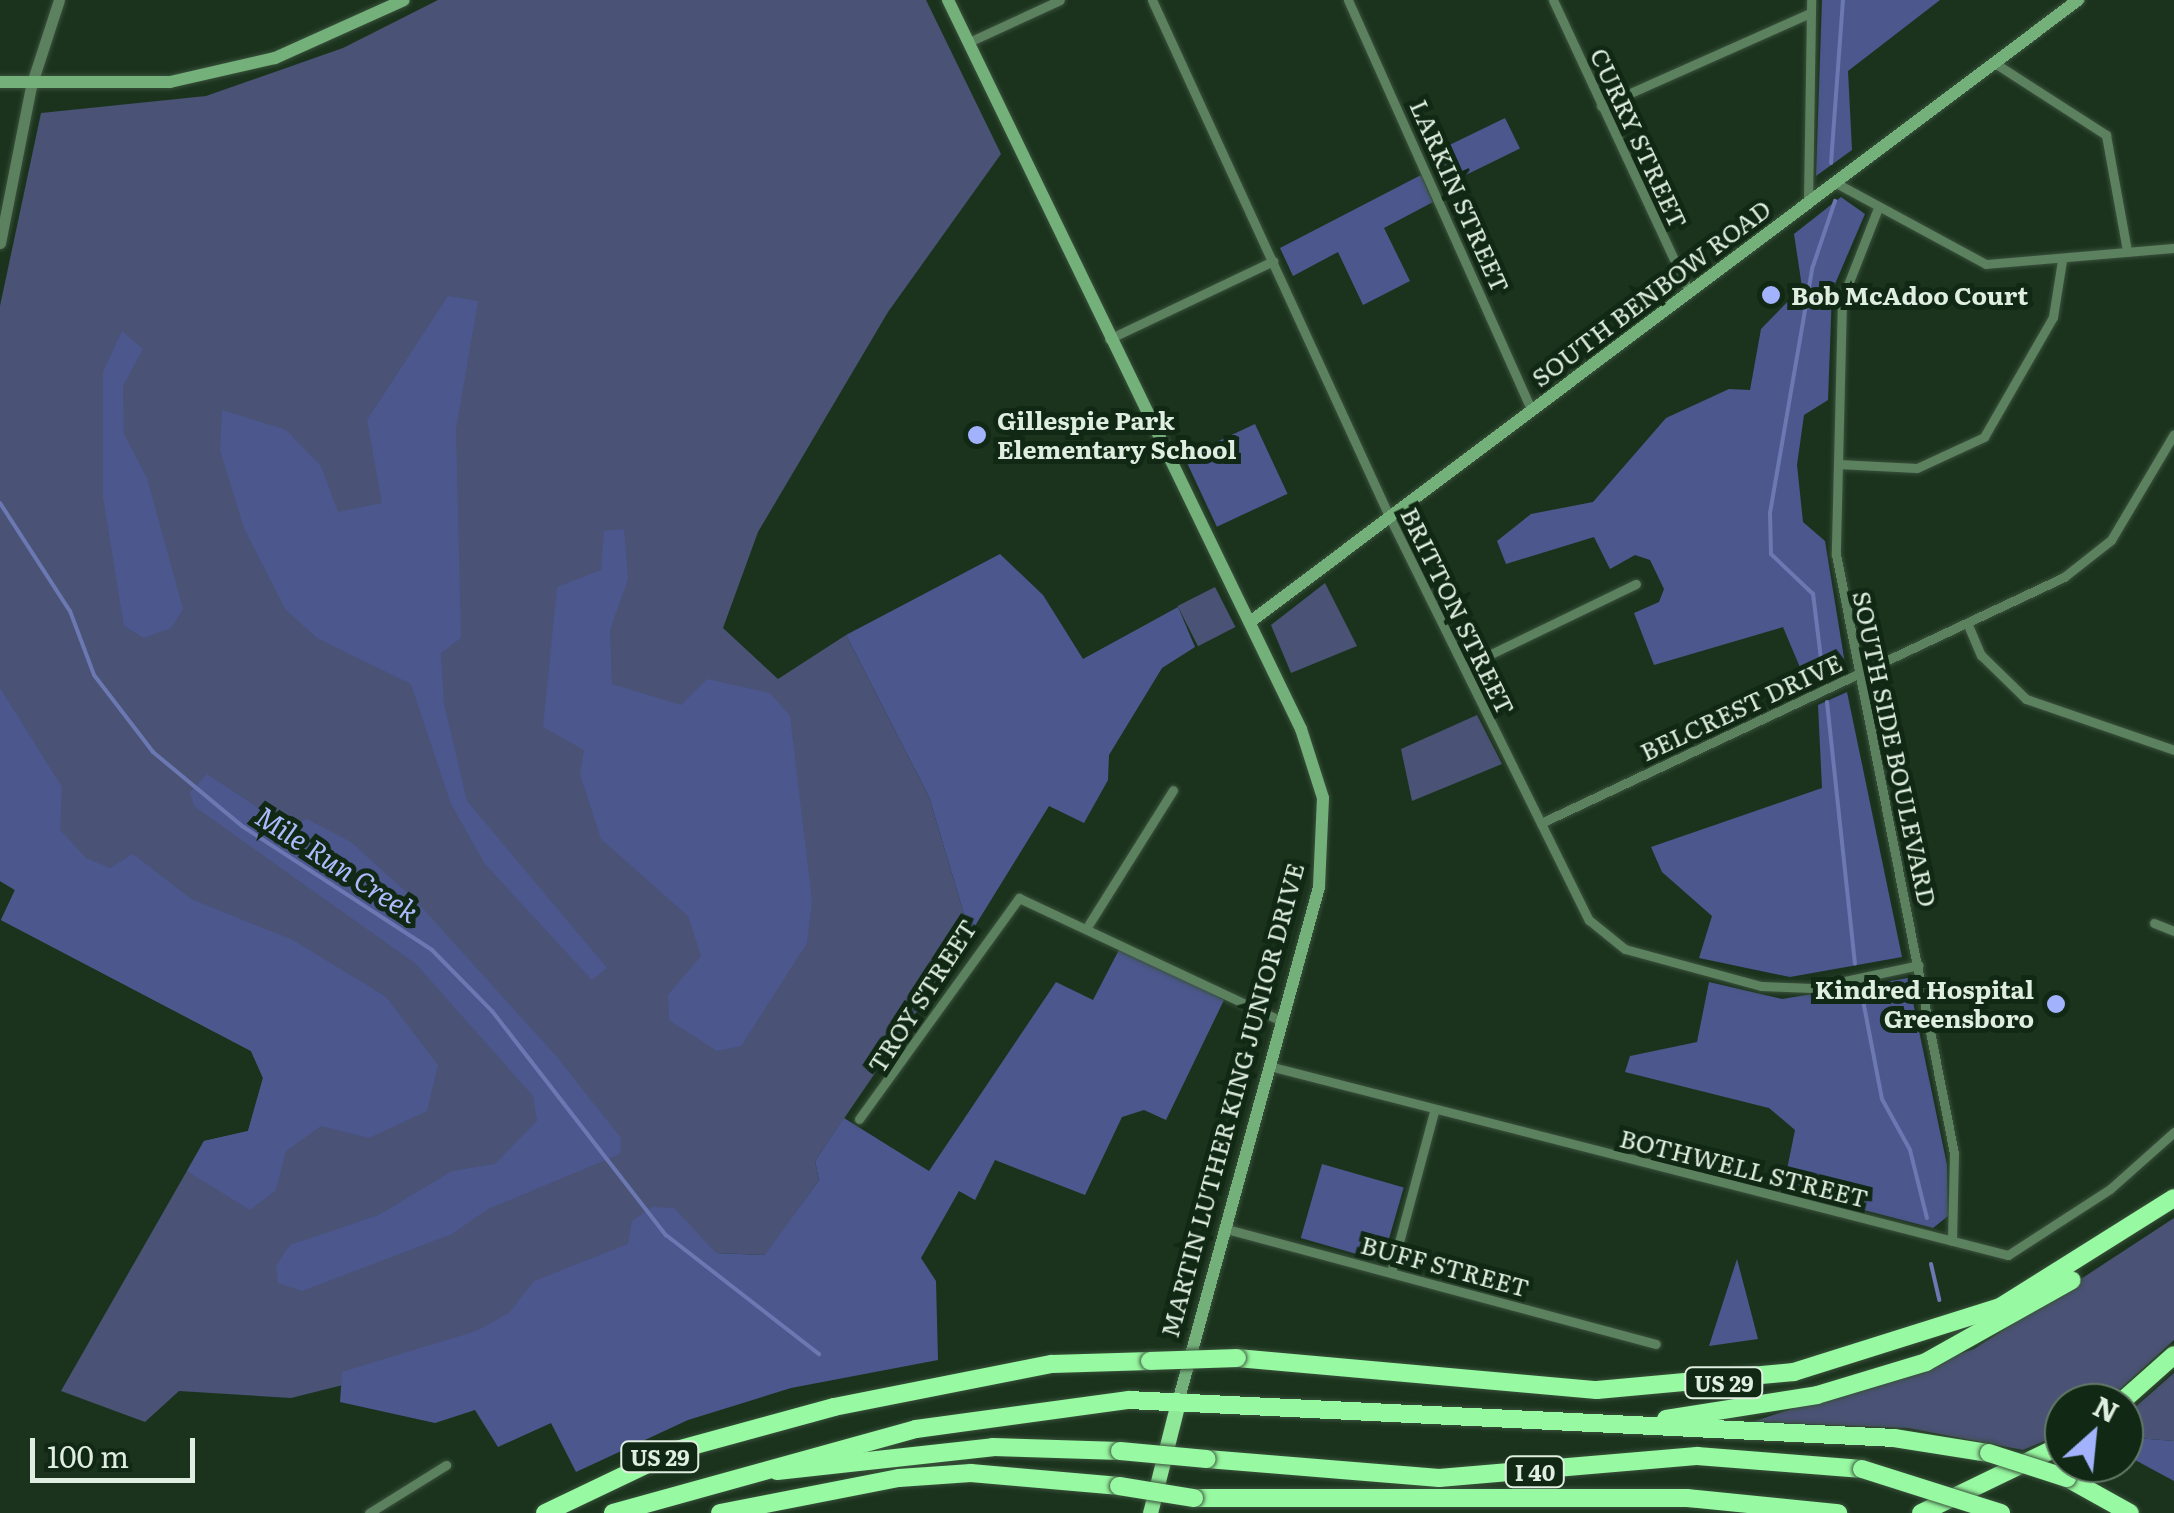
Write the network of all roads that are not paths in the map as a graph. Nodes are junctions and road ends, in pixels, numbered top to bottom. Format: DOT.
graph roads {
  1 [pos="59,0"];
  2 [pos="404,0"];
  3 [pos="948,0"];
  4 [pos="1060,0"];
  5 [pos="1152,0"];
  6 [pos="1348,0"];
  7 [pos="1553,0"];
  8 [pos="1810,0"];
  9 [pos="2078,0"];
  10 [pos="1810,13"];
  11 [pos="969,42"];
  12 [pos="1996,64"];
  13 [pos="0,82"];
  14 [pos="31,86"];
  15 [pos="1601,106"];
  16 [pos="1836,183"];
  17 [pos="1808,204"];
  18 [pos="1878,208"];
  19 [pos="0,242"];
  20 [pos="2174,248"];
  21 [pos="2127,250"];
  22 [pos="2062,260"];
  23 [pos="1273,261"];
  24 [pos="1689,292"];
  25 [pos="1110,339"];
  26 [pos="1530,410"];
  27 [pos="2174,434"];
  28 [pos="1838,464"];
  29 [pos="1388,516"];
  30 [pos="1636,584"];
  31 [pos="1250,622"];
  32 [pos="1968,625"];
  33 [pos="1464,668"];
  34 [pos="1855,675"];
  35 [pos="2174,750"];
  36 [pos="1173,790"];
  37 [pos="1541,823"];
  38 [pos="2154,923"];
  39 [pos="1089,924"];
  40 [pos="2174,930"];
  41 [pos="1919,965"];
  42 [pos="1281,1022"];
  43 [pos="1269,1066"];
  44 [pos="1434,1112"];
  45 [pos="859,1119"];
  46 [pos="2174,1132"];
  47 [pos="2172,1199"];
  48 [pos="1224,1228"];
  49 [pos="1952,1240"];
  50 [pos="1391,1272"];
  51 [pos="1656,1344"];
  52 [pos="2174,1354"];
  53 [pos="2142,1383"];
  54 [pos="1178,1402"];
  55 [pos="1541,1420"];
  56 [pos="2044,1454"];
  57 [pos="446,1465"];
  58 [pos="709,1480"];
  59 [pos="1194,1498"];
  60 [pos="1833,1512"];
  61 [pos="369,1513"];
  62 [pos="545,1513"];
  63 [pos="613,1513"];
  64 [pos="720,1513"];
  65 [pos="1150,1513"];
  66 [pos="1268,1513"];
  67 [pos="1921,1513"];
  68 [pos="2001,1513"];
  69 [pos="2130,1513"];
  1 -- 14 [label="street"];
  2 -- 14 [label="main road"];
  3 -- 11 [label="main road, MARTIN LUTHER KING JUNIOR DRIVE"];
  4 -- 11 [label="street"];
  5 -- 23 [label="street, BRITTON STREET"];
  6 -- 26 [label="street, LARKIN STREET"];
  7 -- 15 [label="street, CURRY STREET"];
  8 -- 10 [label="street"];
  9 -- 12 [label="main road, SOUTH BENBOW ROAD"];
  10 -- 15 [label="street"];
  10 -- 17 [label="street"];
  11 -- 25 [label="main road, MARTIN LUTHER KING JUNIOR DRIVE"];
  12 -- 16 [label="main road, SOUTH BENBOW ROAD"];
  12 -- 21 [label="street"];
  13 -- 14 [label="main road"];
  14 -- 19 [label="street"];
  15 -- 24 [label="street, CURRY STREET"];
  16 -- 17 [label="main road, SOUTH BENBOW ROAD"];
  16 -- 18 [label="street"];
  17 -- 24 [label="main road, SOUTH BENBOW ROAD"];
  18 -- 22 [label="street"];
  18 -- 28 [label="street, SOUTH SIDE BOULEVARD"];
  20 -- 21 [label="street"];
  21 -- 22 [label="street"];
  22 -- 28 [label="street"];
  23 -- 25 [label="street"];
  23 -- 29 [label="street, BRITTON STREET"];
  24 -- 26 [label="main road, SOUTH BENBOW ROAD"];
  25 -- 31 [label="main road, MARTIN LUTHER KING JUNIOR DRIVE"];
  26 -- 29 [label="main road, SOUTH BENBOW ROAD"];
  27 -- 32 [label="street, BELCREST DRIVE"];
  28 -- 34 [label="street, SOUTH SIDE BOULEVARD"];
  29 -- 31 [label="main road, SOUTH BENBOW ROAD"];
  29 -- 33 [label="street, BRITTON STREET"];
  30 -- 33 [label="street"];
  31 -- 42 [label="main road, MARTIN LUTHER KING JUNIOR DRIVE"];
  32 -- 34 [label="street, BELCREST DRIVE"];
  32 -- 35 [label="street"];
  33 -- 37 [label="street, BRITTON STREET"];
  34 -- 37 [label="street, BELCREST DRIVE"];
  34 -- 41 [label="street, SOUTH SIDE BOULEVARD"];
  36 -- 39 [label="street"];
  37 -- 41 [label="street, BRITTON STREET"];
  38 -- 40 [label="street"];
  39 -- 42 [label="street"];
  39 -- 45 [label="street, TROY STREET"];
  41 -- 49 [label="street, SOUTH SIDE BOULEVARD"];
  42 -- 43 [label="main road, MARTIN LUTHER KING JUNIOR DRIVE"];
  43 -- 44 [label="street, BOTHWELL STREET"];
  43 -- 48 [label="main road, MARTIN LUTHER KING JUNIOR DRIVE"];
  44 -- 49 [label="street, BOTHWELL STREET"];
  44 -- 50 [label="street"];
  46 -- 49 [label="street, BOTHWELL STREET"];
  47 -- 55 [label="highway"];
  47 -- 62 [label="highway, US 29, bridge"];
  48 -- 50 [label="street, BUFF STREET"];
  48 -- 54 [label="main road, MARTIN LUTHER KING JUNIOR DRIVE"];
  50 -- 51 [label="street, BUFF STREET"];
  52 -- 53 [label="highway"];
  54 -- 55 [label="highway"];
  54 -- 58 [label="highway"];
  54 -- 65 [label="highway, MARTIN LUTHER KING JUNIOR DRIVE"];
  55 -- 69 [label="highway, bridge"];
  56 -- 67 [label="highway"];
  57 -- 61 [label="street"];
  58 -- 63 [label="highway, I 40"];
  58 -- 68 [label="highway, I 40, bridge"];
  59 -- 60 [label="highway, I 40"];
  59 -- 64 [label="highway, I 40, bridge"];
  59 -- 66 [label="highway"];
}
